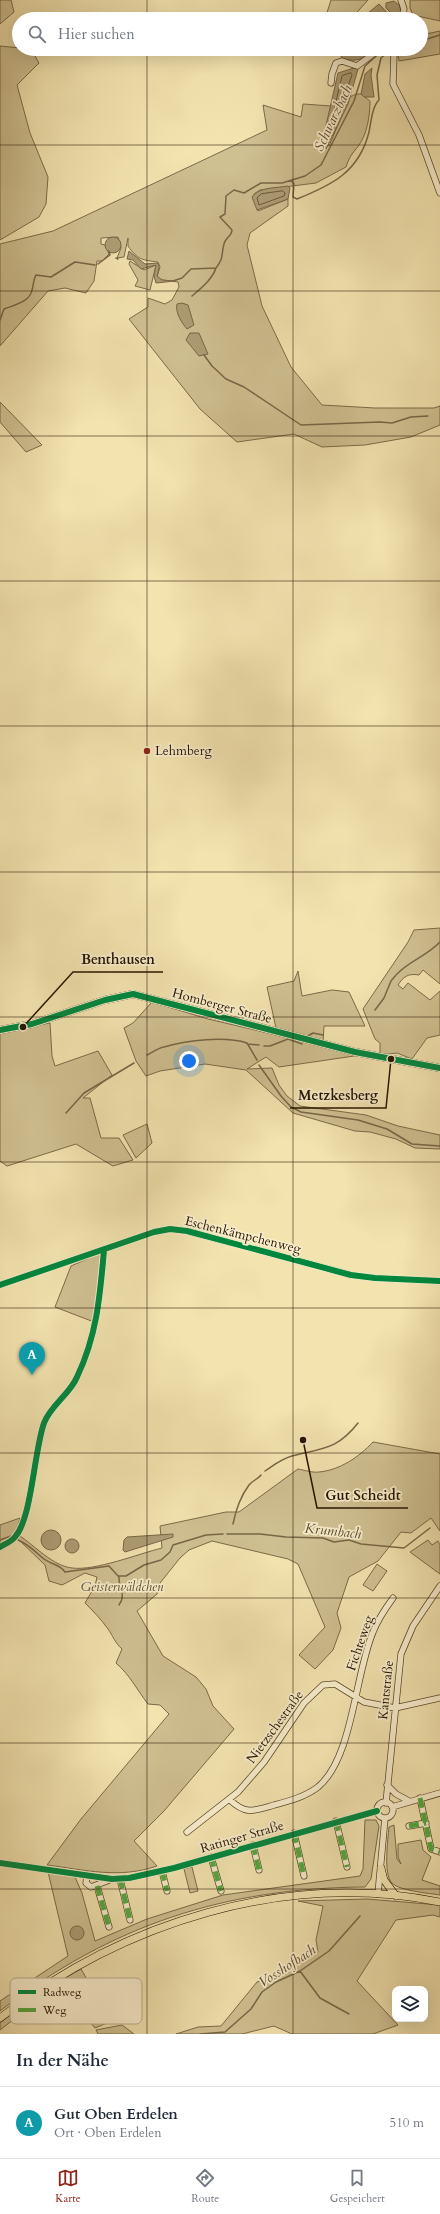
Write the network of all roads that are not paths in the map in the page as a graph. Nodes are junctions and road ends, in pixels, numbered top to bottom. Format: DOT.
graph roads {
  1 [pos="401,0"];
  2 [pos="403,12"];
  3 [pos="371,56"];
  4 [pos="394,56"];
  5 [pos="331,83"];
  6 [pos="440,193"];
  7 [pos="0,1030"];
  8 [pos="440,1068"];
  9 [pos="104,1250"];
  10 [pos="440,1281"];
  11 [pos="0,1285"];
  12 [pos="0,1547"];
  13 [pos="439,1588"];
  14 [pos="393,1598"];
  15 [pos="355,1698"];
  16 [pos="440,1698"];
  17 [pos="394,1708"];
  18 [pos="388,1785"];
  19 [pos="440,1793"];
  20 [pos="420,1798"];
  21 [pos="230,1800"];
  22 [pos="410,1801"];
  23 [pos="386,1803"];
  24 [pos="392,1807"];
  25 [pos="378,1811"];
  26 [pos="385,1818"];
  27 [pos="336,1821"];
  28 [pos="426,1823"];
  29 [pos="409,1826"];
  30 [pos="187,1832"];
  31 [pos="294,1833"];
  32 [pos="253,1845"];
  33 [pos="440,1852"];
  34 [pos="211,1857"];
  35 [pos="0,1863"];
  36 [pos="347,1867"];
  37 [pos="381,1868"];
  38 [pos="259,1870"];
  39 [pos="162,1871"];
  40 [pos="87,1875"];
  41 [pos="304,1876"];
  42 [pos="112,1879"];
  43 [pos="120,1879"];
  44 [pos="97,1886"];
  45 [pos="168,1891"];
  46 [pos="220,1891"];
  47 [pos="378,1894"];
  48 [pos="396,1896"];
  49 [pos="440,1902"];
  50 [pos="130,1920"];
  51 [pos="109,1927"];
  52 [pos="58,1978"];
  53 [pos="10,2011"];
  54 [pos="0,2018"];
  1 -- 2 [label="street"];
  3 -- 5 [label="street"];
  4 -- 6 [label="street"];
  7 -- 8 [label="main road, Homberger Straße"];
  9 -- 10 [label="street, Eschenkämpchenweg"];
  9 -- 11 [label="street, Eschenkämpchenweg"];
  9 -- 12 [label="street"];
  13 -- 17 [label="street, Kantstraße"];
  14 -- 15 [label="street, Fichteweg"];
  15 -- 17 [label="street, Nietzschestraße"];
  15 -- 21 [label="street, Nietzschestraße"];
  15 -- 21 [label="street, Fichteweg"];
  16 -- 17 [label="street"];
  17 -- 18 [label="street, Kantstraße"];
  18 -- 22 [label="street"];
  18 -- 23 [label="street, Kantstraße"];
  19 -- 20 [label="street"];
  20 -- 22 [label="street"];
  20 -- 28 [label="street"];
  21 -- 30 [label="street, Nietzschestraße"];
  22 -- 24 [label="street"];
  23 -- 24 [label="street"];
  23 -- 25 [label="street"];
  24 -- 26 [label="street"];
  25 -- 26 [label="street"];
  25 -- 27 [label="street, Ratinger Straße"];
  26 -- 37 [label="street"];
  27 -- 31 [label="street, Ratinger Straße"];
  27 -- 36 [label="street"];
  28 -- 29 [label="street"];
  28 -- 33 [label="street"];
  31 -- 32 [label="street, Ratinger Straße"];
  31 -- 41 [label="street"];
  32 -- 34 [label="street, Ratinger Straße"];
  32 -- 38 [label="street"];
  34 -- 39 [label="street, Ratinger Straße"];
  34 -- 46 [label="street"];
  35 -- 40 [label="street, Ratinger Straße"];
  37 -- 47 [label="street"];
  37 -- 48 [label="main road"];
  39 -- 43 [label="street, Ratinger Straße"];
  39 -- 45 [label="street"];
  40 -- 42 [label="street, Ratinger Straße"];
  40 -- 44 [label="street"];
  42 -- 43 [label="street, Ratinger Straße"];
  42 -- 44 [label="street, Ratinger Straße"];
  43 -- 50 [label="street"];
  44 -- 51 [label="street"];
  47 -- 48 [label="main road"];
  47 -- 52 [label="main road"];
  48 -- 49 [label="main road"];
  53 -- 54 [label="main road"];
}
